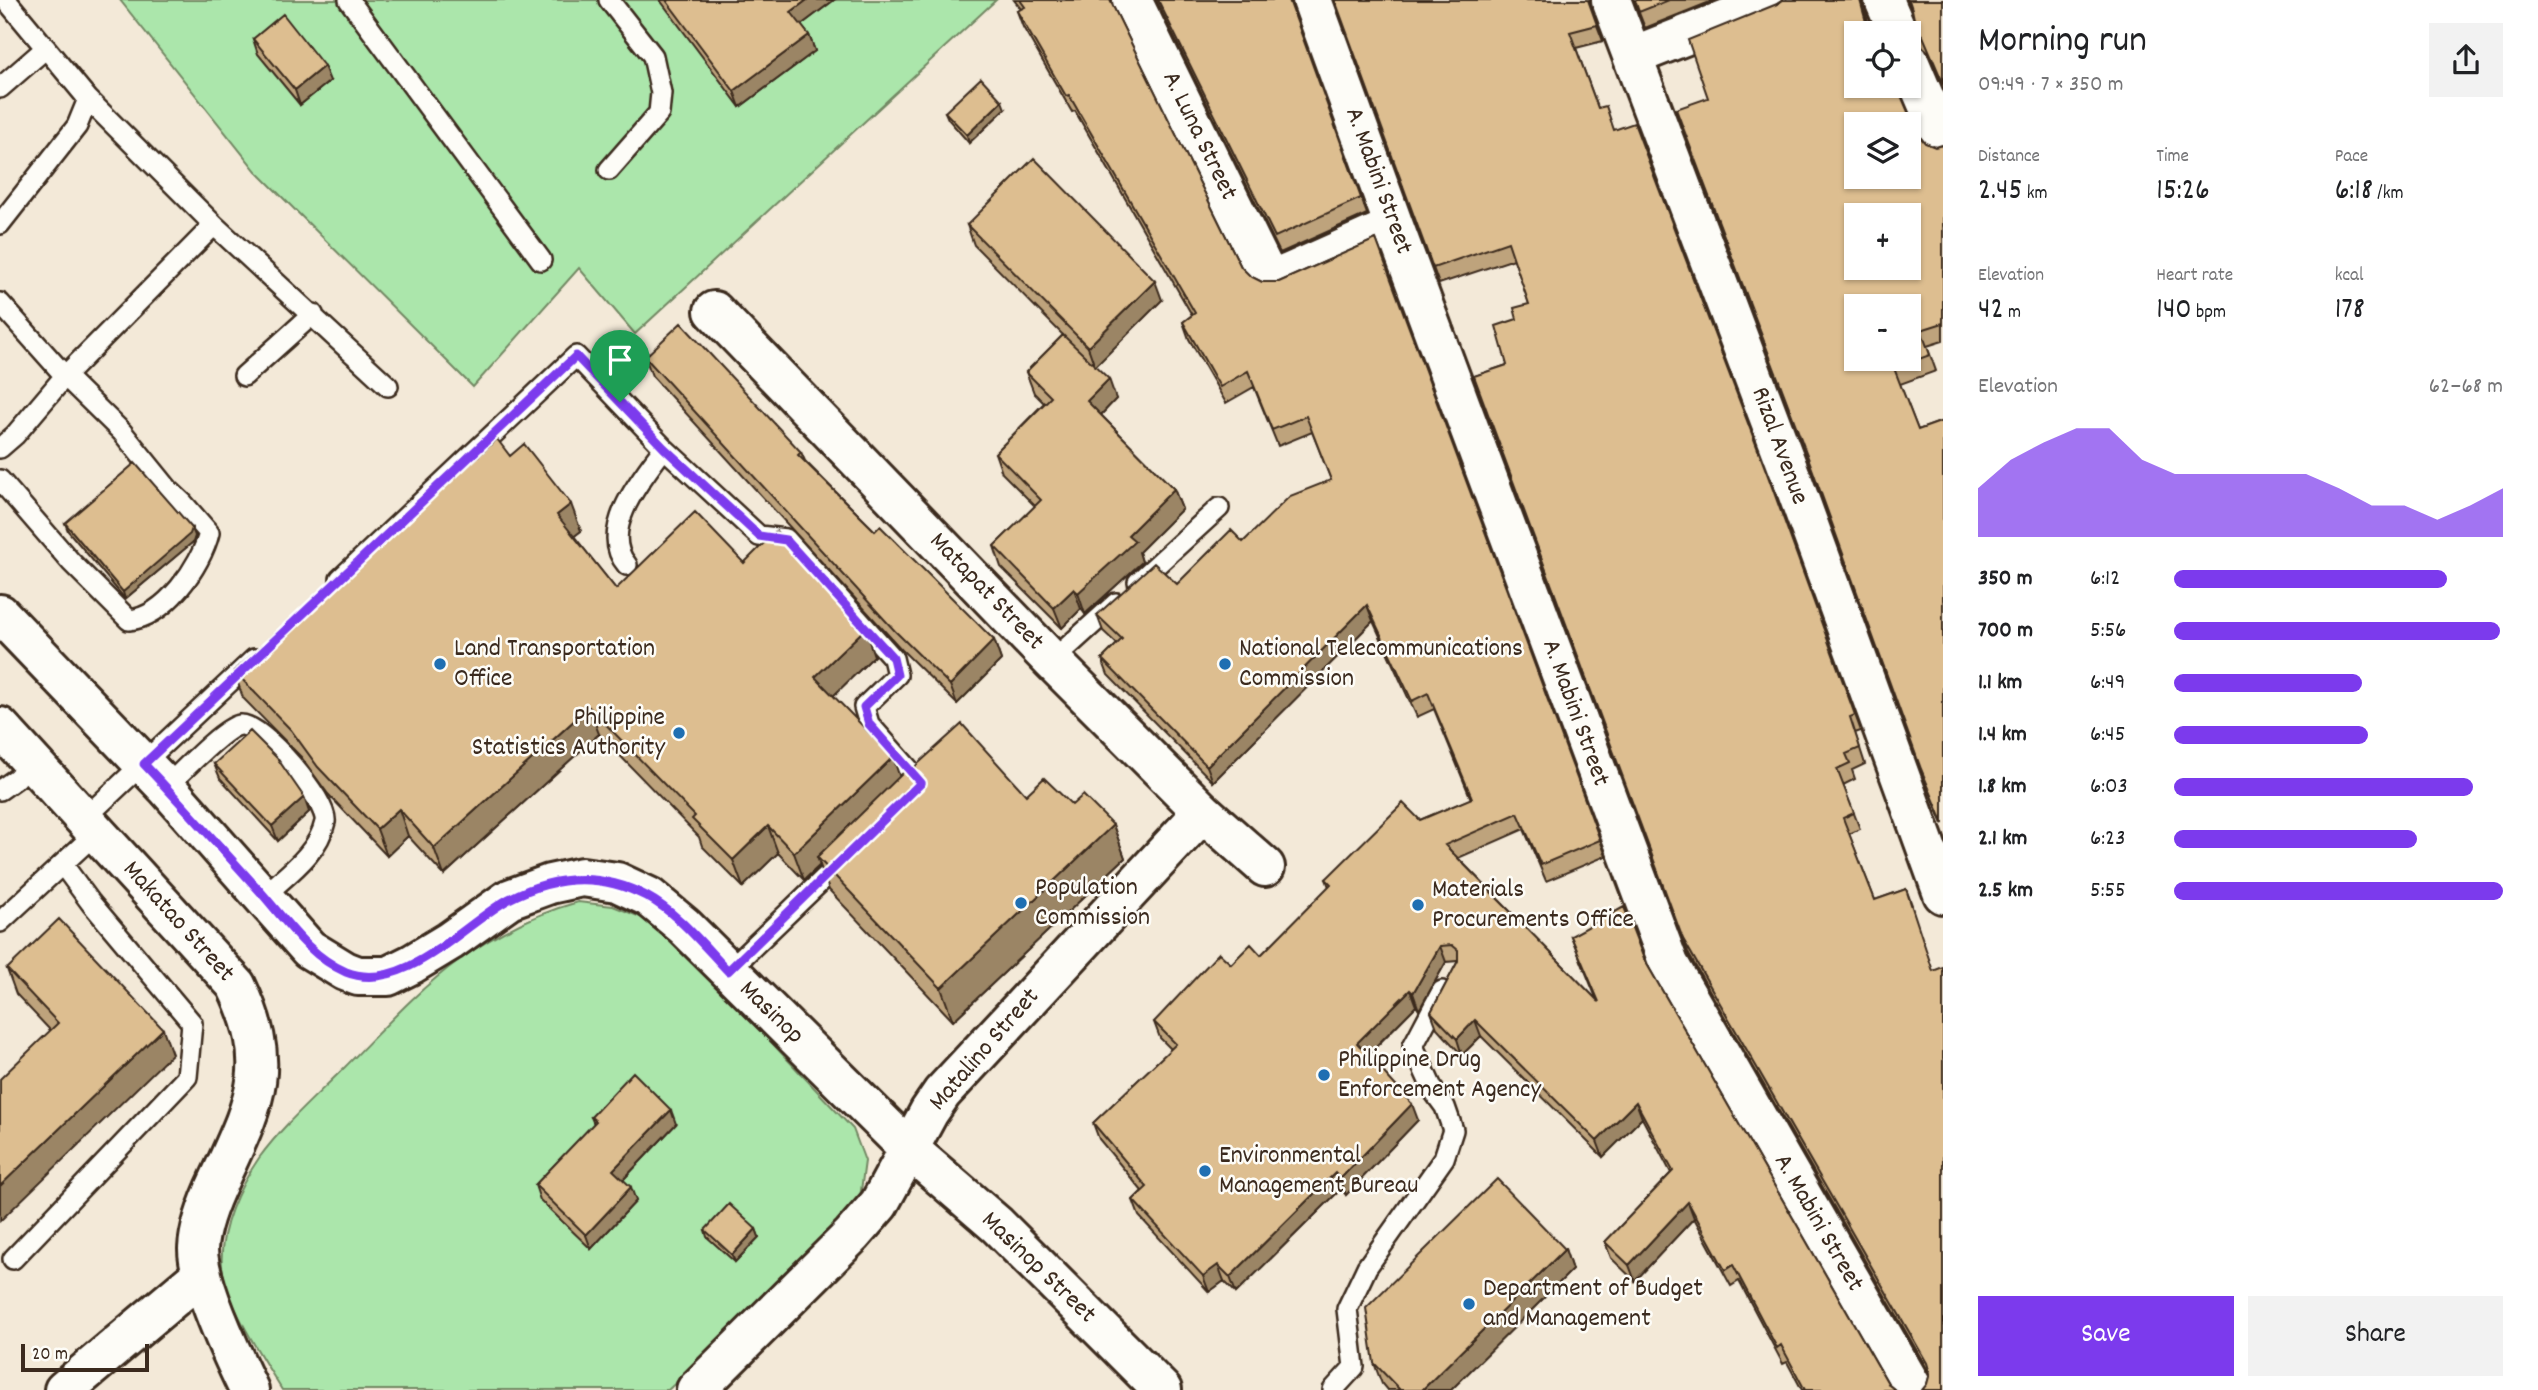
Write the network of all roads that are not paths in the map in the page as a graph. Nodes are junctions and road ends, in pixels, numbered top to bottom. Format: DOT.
graph roads {
  1 [pos="6,0"];
  2 [pos="349,0"];
  3 [pos="609,0"];
  4 [pos="1132,0"];
  5 [pos="1611,0"];
  6 [pos="1775,0"];
  7 [pos="1884,0"];
  8 [pos="1315,1"];
  9 [pos="1893,21"];
  10 [pos="46,48"];
  11 [pos="1633,55"];
  12 [pos="0,88"];
  13 [pos="1921,89"];
  14 [pos="88,99"];
  15 [pos="1943,141"];
  16 [pos="609,170"];
  17 [pos="0,224"];
  18 [pos="214,225"];
  19 [pos="1394,226"];
  20 [pos="541,260"];
  21 [pos="0,303"];
  22 [pos="714,312"];
  23 [pos="313,314"];
  24 [pos="65,376"];
  25 [pos="244,376"];
  26 [pos="388,386"];
  27 [pos="0,448"];
  28 [pos="664,448"];
  29 [pos="0,480"];
  30 [pos="1219,508"];
  31 [pos="627,565"];
  32 [pos="325,593"];
  33 [pos="0,614"];
  34 [pos="264,650"];
  35 [pos="1052,661"];
  36 [pos="0,727"];
  37 [pos="31,761"];
  38 [pos="155,775"];
  39 [pos="0,790"];
  40 [pos="902,802"];
  41 [pos="1203,812"];
  42 [pos="90,825"];
  43 [pos="852,850"];
  44 [pos="63,865"];
  45 [pos="1265,867"];
  46 [pos="1943,894"];
  47 [pos="264,896"];
  48 [pos="0,922"];
  49 [pos="728,971"];
  50 [pos="1453,972"];
  51 [pos="910,1150"];
  52 [pos="13,1259"];
  53 [pos="202,1274"];
  54 [pos="64,1390"];
  55 [pos="249,1390"];
  56 [pos="696,1390"];
  57 [pos="1162,1390"];
  58 [pos="1333,1390"];
  59 [pos="1914,1390"];
  1 -- 10 [label="lane"];
  2 -- 20 [label="lane"];
  3 -- 16 [label="lane"];
  4 -- 19 [label="street, A. Luna Street"];
  5 -- 11 [label="street, Rizal Avenue"];
  6 -- 11 [label="street"];
  7 -- 9 [label="street"];
  8 -- 19 [label="street, A. Mabini Street"];
  10 -- 12 [label="lane"];
  10 -- 14 [label="lane"];
  11 -- 46 [label="street, Rizal Avenue"];
  13 -- 15 [label="street"];
  14 -- 17 [label="lane"];
  14 -- 18 [label="lane"];
  18 -- 23 [label="lane"];
  18 -- 24 [label="lane"];
  19 -- 59 [label="street, A. Mabini Street"];
  21 -- 24 [label="lane"];
  22 -- 35 [label="street, Matapat Street"];
  23 -- 25 [label="lane"];
  23 -- 26 [label="lane"];
  24 -- 27 [label="lane"];
  24 -- 29 [label="lane"];
  28 -- 31 [label="lane"];
  28 -- 32 [label="lane"];
  28 -- 40 [label="lane"];
  30 -- 35 [label="lane"];
  33 -- 38 [label="street"];
  34 -- 38 [label="lane"];
  35 -- 41 [label="street, Matapat Street"];
  36 -- 37 [label="street, Makatao Street"];
  37 -- 39 [label="lane"];
  37 -- 42 [label="street, Makatao Street"];
  38 -- 42 [label="lane"];
  38 -- 47 [label="street"];
  38 -- 47 [label="lane"];
  41 -- 45 [label="street, Matapat Street"];
  41 -- 51 [label="street, Matalino Street"];
  42 -- 44 [label="lane"];
  42 -- 53 [label="street, Makatao Street"];
  43 -- 49 [label="lane"];
  44 -- 48 [label="lane"];
  44 -- 52 [label="lane"];
  47 -- 49 [label="street, Masinop"];
  49 -- 51 [label="street, Masinop"];
  50 -- 58 [label="lane"];
  51 -- 56 [label="street, Matalino Street"];
  51 -- 57 [label="street, Masinop Street"];
  53 -- 54 [label="street"];
  53 -- 55 [label="street, Makatao Street"];
}
